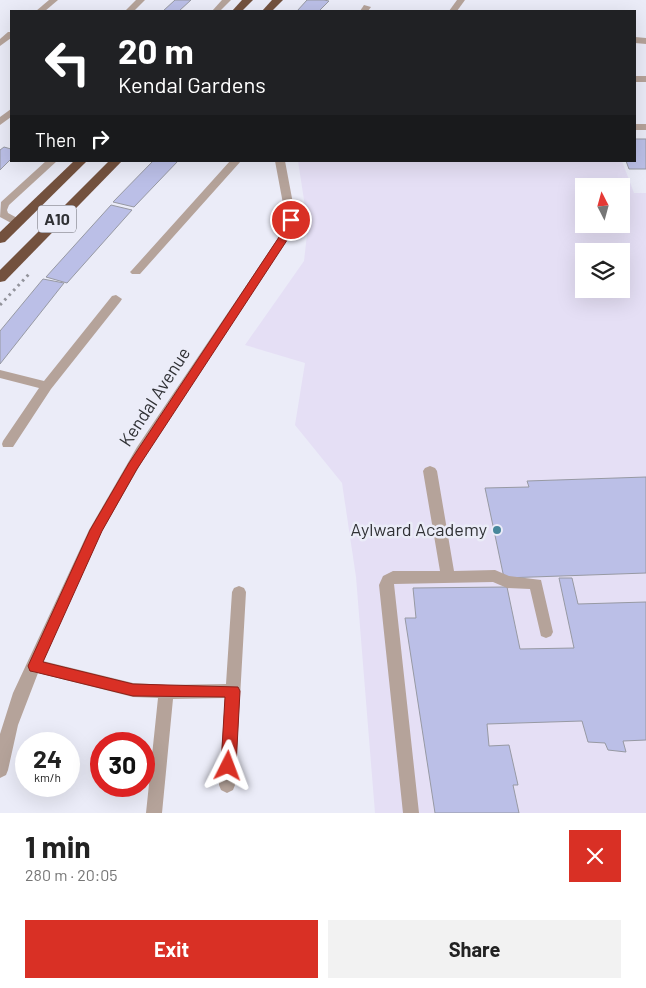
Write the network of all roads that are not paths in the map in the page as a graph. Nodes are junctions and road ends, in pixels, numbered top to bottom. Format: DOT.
graph roads {
  1 [pos="54,0"];
  2 [pos="142,0"];
  3 [pos="227,0"];
  4 [pos="248,0"];
  5 [pos="278,0"];
  6 [pos="41,10"];
  7 [pos="129,10"];
  8 [pos="217,10"];
  9 [pos="238,10"];
  10 [pos="268,10"];
  11 [pos="10,35"];
  12 [pos="0,43"];
  13 [pos="10,113"];
  14 [pos="0,122"];
  15 [pos="51,162"];
  16 [pos="80,162"];
  17 [pos="115,162"];
  18 [pos="235,162"];
  19 [pos="280,162"];
  20 [pos="17,222"];
  21 [pos="0,239"];
  22 [pos="136,272"];
  23 [pos="0,278"];
  24 [pos="116,299"];
  25 [pos="0,374"];
  26 [pos="48,386"];
  27 [pos="8,444"];
  28 [pos="430,471"];
  29 [pos="448,576"];
  30 [pos="240,592"];
  31 [pos="546,632"];
  32 [pos="35,666"];
  33 [pos="232,691"];
  34 [pos="166,692"];
  35 [pos="2,750"];
  36 [pos="0,770"];
  37 [pos="227,785"];
  38 [pos="154,813"];
  39 [pos="411,813"];
  1 -- 6 [label="street"];
  2 -- 7 [label="street"];
  3 -- 8 [label="street"];
  4 -- 9 [label="highway"];
  5 -- 10 [label="highway"];
  11 -- 12 [label="street"];
  13 -- 14 [label="street"];
  15 -- 20 [label="street"];
  16 -- 20 [label="highway, A10"];
  17 -- 23 [label="highway, A10"];
  18 -- 22 [label="street"];
  19 -- 32 [label="street, Kendal Avenue"];
  20 -- 21 [label="highway, A10"];
  24 -- 26 [label="street"];
  25 -- 26 [label="street"];
  26 -- 27 [label="street"];
  28 -- 29 [label="street"];
  29 -- 31 [label="street"];
  29 -- 39 [label="street"];
  30 -- 33 [label="street"];
  32 -- 34 [label="street"];
  32 -- 35 [label="street, Kendal Avenue"];
  33 -- 34 [label="street"];
  33 -- 37 [label="street"];
  34 -- 38 [label="street"];
  35 -- 36 [label="street, Kendal Avenue"];
}
